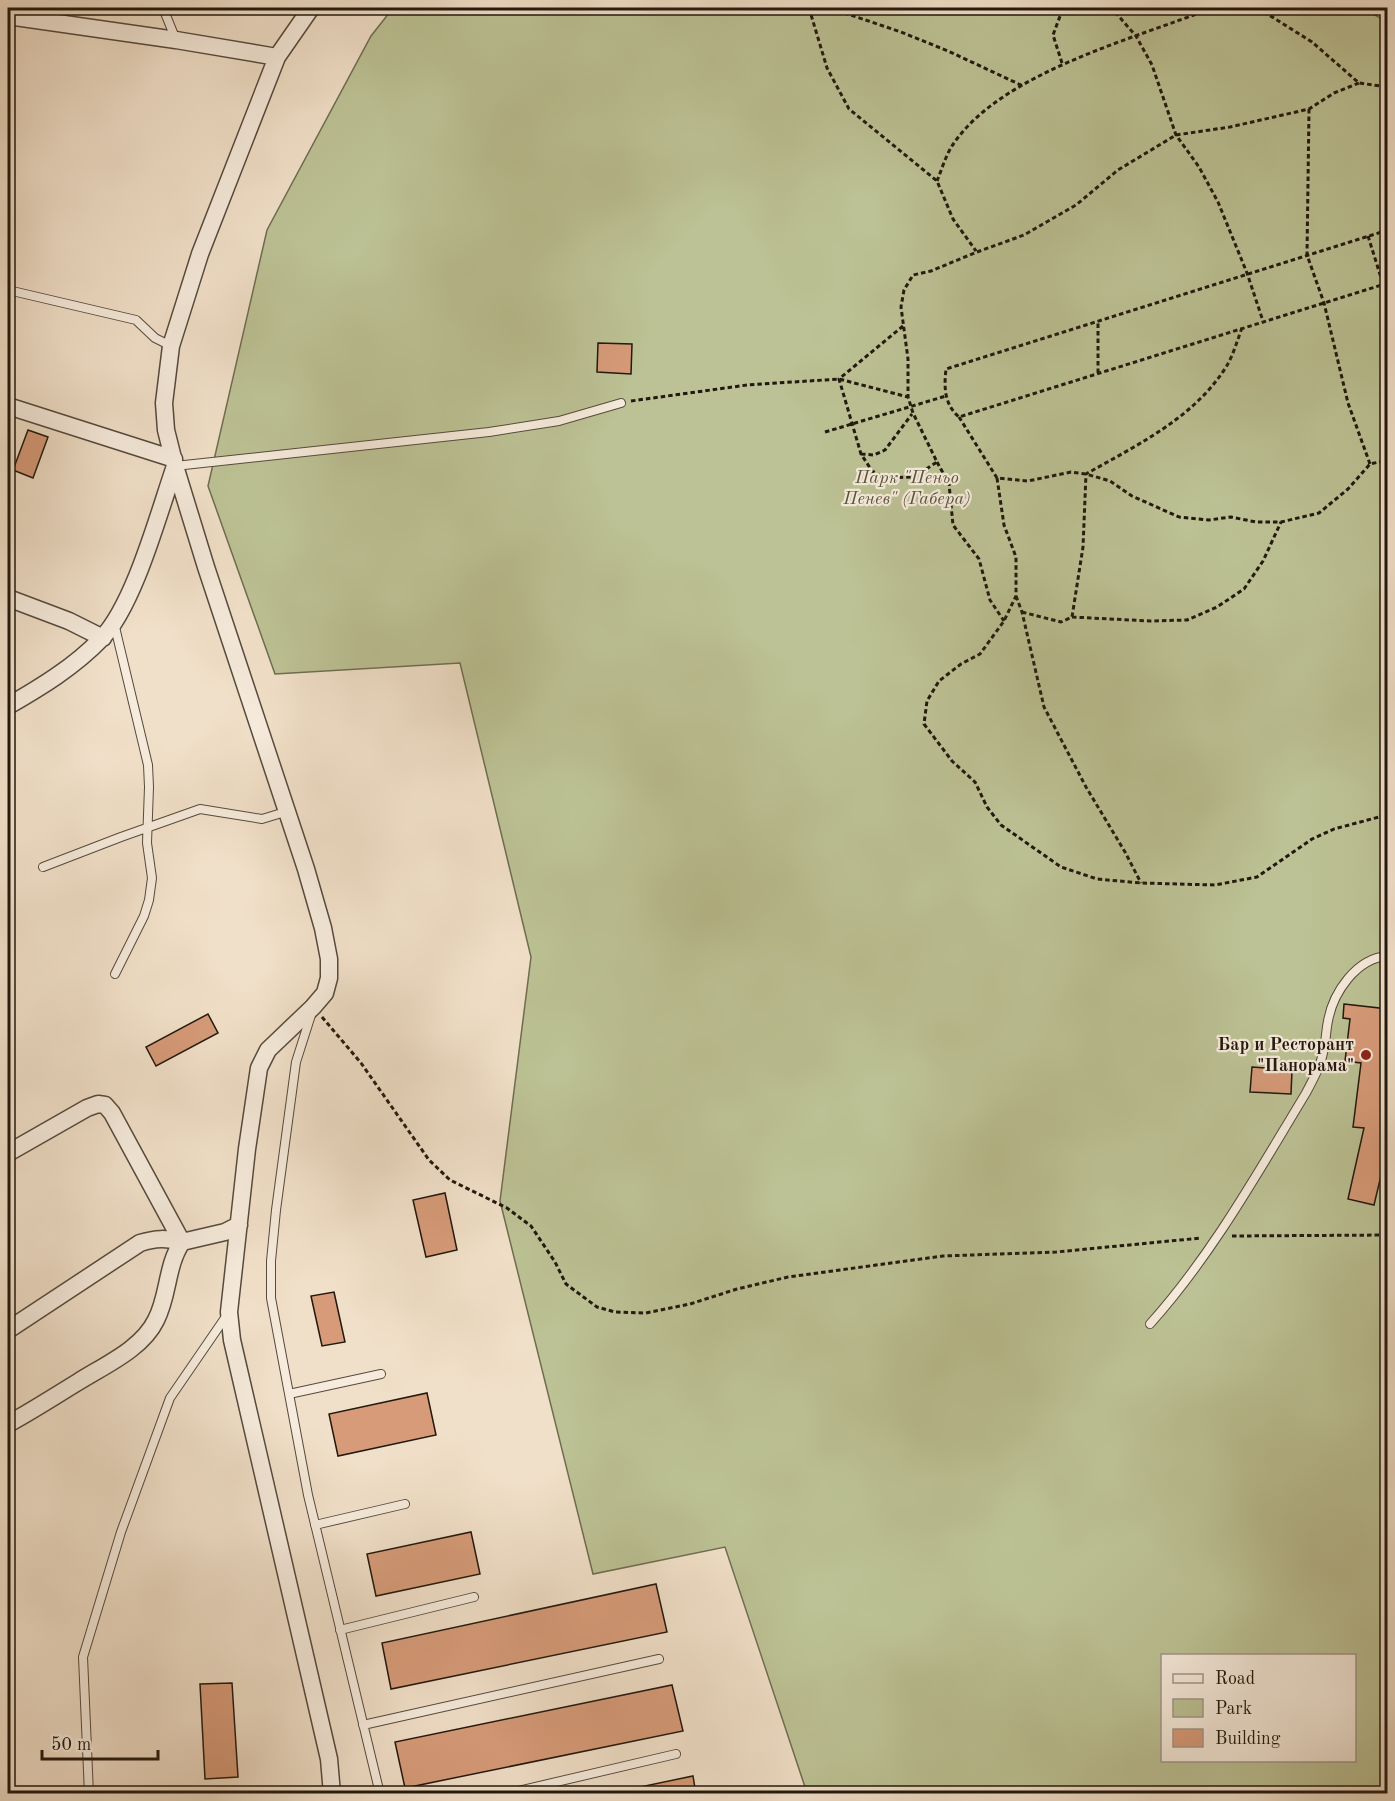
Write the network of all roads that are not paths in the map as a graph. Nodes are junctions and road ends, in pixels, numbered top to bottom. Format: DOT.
graph roads {
  1 [pos="163,8"];
  2 [pos="311,8"];
  3 [pos="8,16"];
  4 [pos="176,40"];
  5 [pos="277,57"];
  6 [pos="8,290"];
  7 [pos="171,346"];
  8 [pos="621,403"];
  9 [pos="8,406"];
  10 [pos="175,463"];
  11 [pos="8,598"];
  12 [pos="114,623"];
  13 [pos="103,638"];
  14 [pos="8,706"];
  15 [pos="285,812"];
  16 [pos="147,829"];
  17 [pos="43,867"];
  18 [pos="1388,956"];
  19 [pos="115,974"];
  20 [pos="313,1007"];
  21 [pos="8,1153"];
  22 [pos="239,1225"];
  23 [pos="182,1242"];
  24 [pos="229,1312"];
  25 [pos="1150,1324"];
  26 [pos="8,1330"];
  27 [pos="381,1374"];
  28 [pos="289,1394"];
  29 [pos="8,1424"];
  30 [pos="405,1504"];
  31 [pos="315,1525"];
  32 [pos="474,1597"];
  33 [pos="340,1630"];
  34 [pos="658,1659"];
  35 [pos="363,1725"];
  36 [pos="676,1754"];
  37 [pos="89,1794"];
  38 [pos="332,1794"];
  39 [pos="380,1794"];
  40 [pos="505,1794"];
  1 -- 4 [label="lane"];
  2 -- 5 [label="street"];
  3 -- 4 [label="street"];
  4 -- 5 [label="street"];
  5 -- 7 [label="street"];
  6 -- 7 [label="lane"];
  7 -- 10 [label="street"];
  8 -- 10 [label="lane"];
  9 -- 10 [label="street"];
  10 -- 12 [label="street"];
  10 -- 15 [label="street"];
  11 -- 13 [label="street"];
  12 -- 13 [label="street"];
  12 -- 16 [label="lane"];
  13 -- 14 [label="street"];
  15 -- 16 [label="lane"];
  15 -- 20 [label="street"];
  16 -- 17 [label="lane"];
  16 -- 19 [label="lane"];
  18 -- 25 [label="lane"];
  20 -- 22 [label="street"];
  20 -- 28 [label="lane"];
  21 -- 23 [label="street"];
  22 -- 23 [label="street"];
  22 -- 24 [label="street"];
  23 -- 26 [label="street"];
  23 -- 29 [label="street"];
  24 -- 37 [label="lane"];
  24 -- 38 [label="street"];
  27 -- 28 [label="lane"];
  28 -- 31 [label="lane"];
  30 -- 31 [label="lane"];
  31 -- 33 [label="lane"];
  32 -- 33 [label="lane"];
  33 -- 35 [label="lane"];
  34 -- 35 [label="lane"];
  35 -- 39 [label="lane"];
  36 -- 40 [label="lane"];
}
